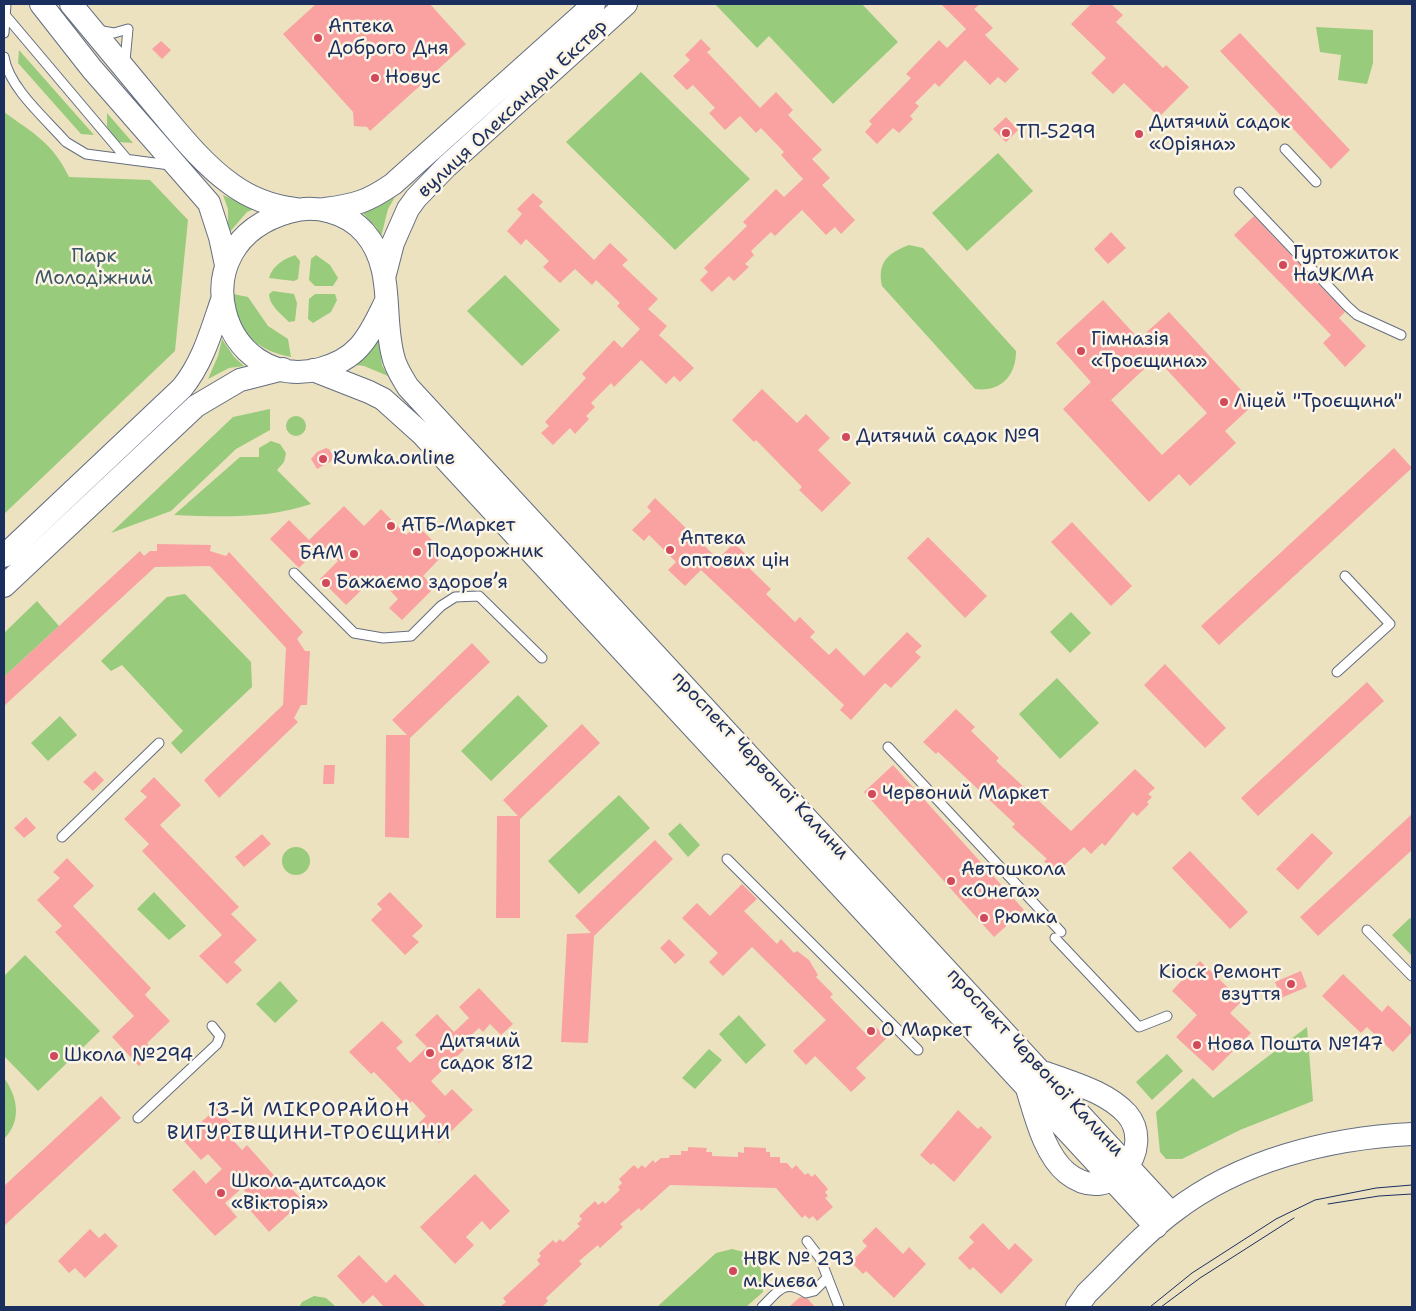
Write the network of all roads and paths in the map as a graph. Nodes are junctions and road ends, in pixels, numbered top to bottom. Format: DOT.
graph roads {
  1 [pos="6,4"];
  2 [pos="40,4"];
  3 [pos="71,4"];
  4 [pos="594,4"];
  5 [pos="626,4"];
  6 [pos="6,16"];
  7 [pos="4,33"];
  8 [pos="4,57"];
  9 [pos="1285,149"];
  10 [pos="126,158"];
  11 [pos="178,166"];
  12 [pos="1316,182"];
  13 [pos="1239,192"];
  14 [pos="298,209"];
  15 [pos="321,209"];
  16 [pos="226,265"];
  17 [pos="385,274"];
  18 [pos="222,300"];
  19 [pos="386,301"];
  20 [pos="1401,335"];
  21 [pos="283,369"];
  22 [pos="314,370"];
  23 [pos="4,556"];
  24 [pos="294,573"];
  25 [pos="1345,576"];
  26 [pos="4,586"];
  27 [pos="542,658"];
  28 [pos="1337,672"];
  29 [pos="159,743"];
  30 [pos="888,747"];
  31 [pos="62,837"];
  32 [pos="727,859"];
  33 [pos="1367,930"];
  34 [pos="1412,976"];
  35 [pos="1167,1016"];
  36 [pos="212,1026"];
  37 [pos="918,1050"];
  38 [pos="1033,1078"];
  39 [pos="138,1118"];
  40 [pos="1412,1134"];
  41 [pos="1122,1173"];
  42 [pos="1164,1220"];
  43 [pos="806,1241"];
  44 [pos="827,1278"];
  45 [pos="762,1307"];
  46 [pos="839,1307"];
  47 [pos="1077,1307"];
  1 -- 6 [label="lane"];
  2 -- 11 [label="main road"];
  3 -- 14 [label="main road"];
  4 -- 15 [label="main road, вулиця Олександри Екстер"];
  5 -- 17 [label="main road, вулиця Олександри Екстер"];
  6 -- 7 [label="lane"];
  6 -- 10 [label="lane"];
  8 -- 10 [label="lane"];
  9 -- 12 [label="lane"];
  10 -- 11 [label="lane"];
  11 -- 16 [label="main road"];
  13 -- 20 [label="lane"];
  14 -- 15 [label="main road"];
  14 -- 16 [label="main road"];
  15 -- 17 [label="main road"];
  16 -- 18 [label="main road"];
  17 -- 19 [label="main road"];
  18 -- 21 [label="main road"];
  18 -- 23 [label="main road"];
  19 -- 22 [label="main road"];
  19 -- 38 [label="main road, проспект Червоної Калини"];
  21 -- 22 [label="main road"];
  21 -- 26 [label="main road"];
  22 -- 38 [label="main road, проспект Червоної Калини"];
  24 -- 27 [label="lane"];
  25 -- 28 [label="lane"];
  29 -- 31 [label="lane"];
  30 -- 35 [label="lane"];
  32 -- 37 [label="lane"];
  33 -- 34 [label="lane"];
  36 -- 39 [label="lane"];
  38 -- 41 [label="main road, проспект Червоної Калини"];
  38 -- 41 [label="main road"];
  38 -- 41 [label="main road"];
  40 -- 42 [label="main road"];
  41 -- 42 [label="main road, проспект Червоної Калини"];
  42 -- 47 [label="main road"];
  43 -- 44 [label="lane"];
  44 -- 45 [label="lane"];
  44 -- 46 [label="lane"];
}
